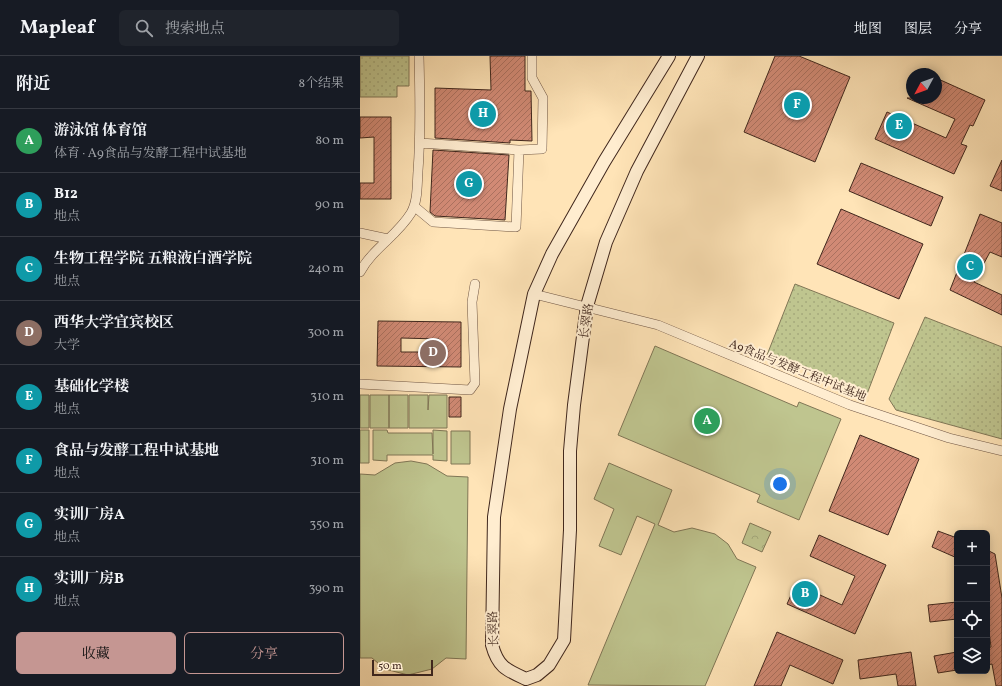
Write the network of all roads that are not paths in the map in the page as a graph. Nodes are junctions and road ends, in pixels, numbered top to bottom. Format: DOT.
graph roads {
  1 [pos="419,56"];
  2 [pos="532,56"];
  3 [pos="669,56"];
  4 [pos="698,56"];
  5 [pos="420,143"];
  6 [pos="519,150"];
  7 [pos="415,207"];
  8 [pos="360,233"];
  9 [pos="388,239"];
  10 [pos="364,257"];
  11 [pos="360,272"];
  12 [pos="475,284"];
  13 [pos="534,294"];
  14 [pos="587,306"];
  15 [pos="360,384"];
  16 [pos="1002,451"];
  1 -- 5 [label="street"];
  2 -- 6 [label="street"];
  3 -- 13 [label="main road, 长翠路"];
  4 -- 14 [label="main road, 长翠路"];
  5 -- 6 [label="street"];
  5 -- 7 [label="street"];
  6 -- 7 [label="street"];
  7 -- 9 [label="street"];
  8 -- 9 [label="street"];
  9 -- 10 [label="street"];
  10 -- 11 [label="street"];
  12 -- 15 [label="street"];
  13 -- 14 [label="street, A9食品与发酵工程中试基地"];
  13 -- 14 [label="main road, 长翠路"];
  14 -- 16 [label="street, A9食品与发酵工程中试基地"];
}
